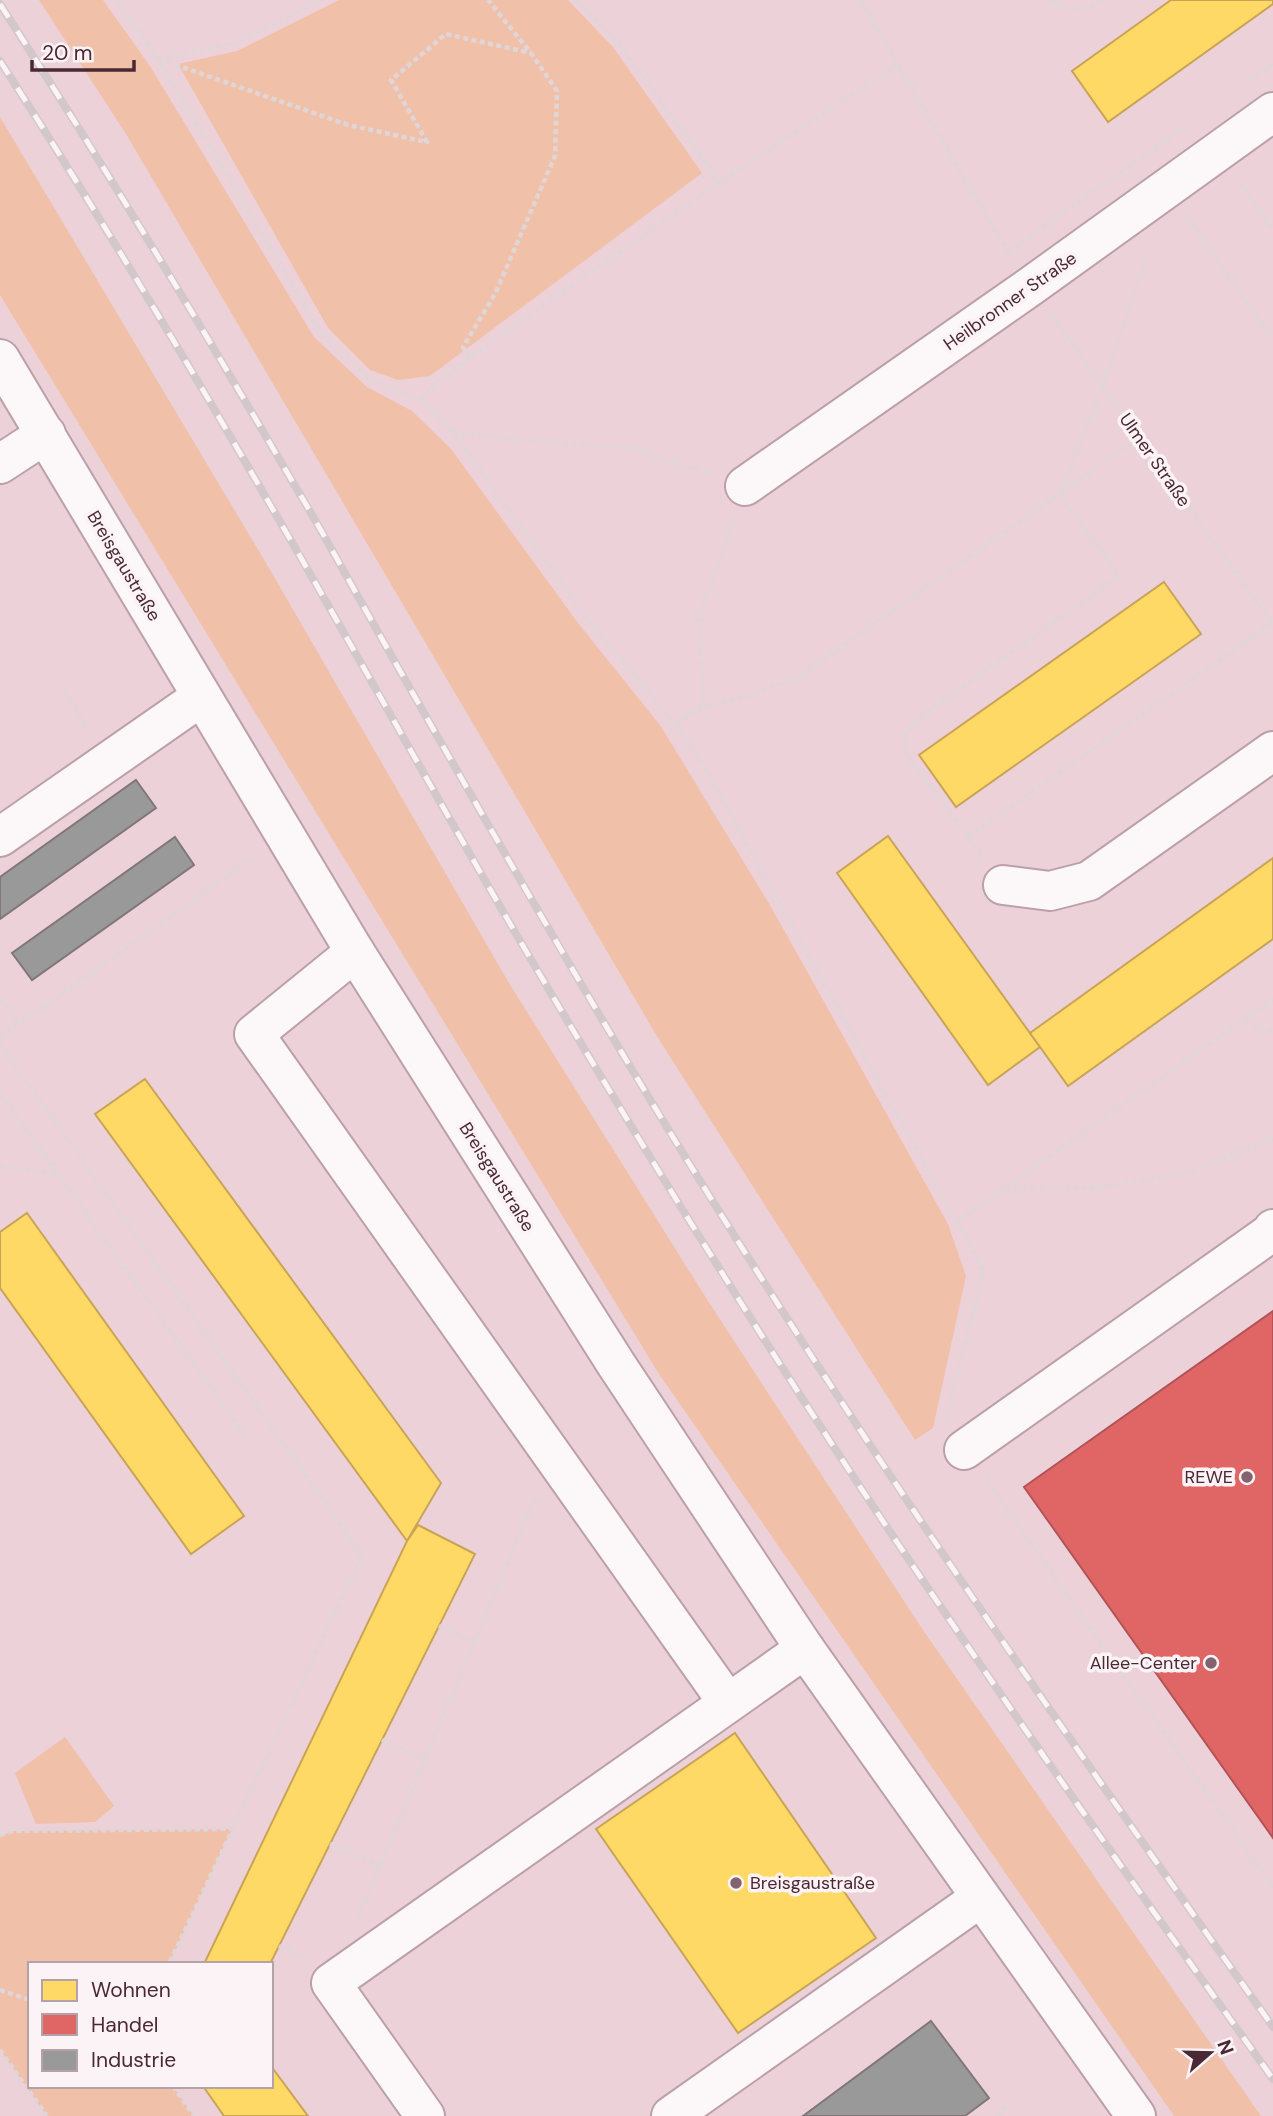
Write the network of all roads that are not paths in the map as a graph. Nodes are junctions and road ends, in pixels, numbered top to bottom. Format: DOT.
graph roads {
  1 [pos="1273,112"];
  2 [pos="0,359"];
  3 [pos="46,434"];
  4 [pos="0,464"];
  5 [pos="745,486"];
  6 [pos="201,697"];
  7 [pos="1273,751"];
  8 [pos="0,837"];
  9 [pos="1003,884"];
  10 [pos="355,952"];
  11 [pos="1273,1229"];
  12 [pos="964,1450"];
  13 [pos="805,1649"];
  14 [pos="728,1703"];
  15 [pos="980,1898"];
  16 [pos="425,2116"];
  17 [pos="671,2116"];
  18 [pos="1136,2116"];
  1 -- 5 [label="street, Heilbronner Straße"];
  2 -- 3 [label="street, Breisgaustraße"];
  3 -- 4 [label="street"];
  3 -- 6 [label="street, Breisgaustraße"];
  6 -- 8 [label="street"];
  6 -- 10 [label="street, Breisgaustraße"];
  7 -- 9 [label="street"];
  10 -- 13 [label="street, Breisgaustraße"];
  10 -- 14 [label="street"];
  11 -- 12 [label="street"];
  13 -- 14 [label="street"];
  13 -- 15 [label="street, Breisgaustraße"];
  14 -- 16 [label="street"];
  15 -- 17 [label="street"];
  15 -- 18 [label="street, Breisgaustraße"];
}
